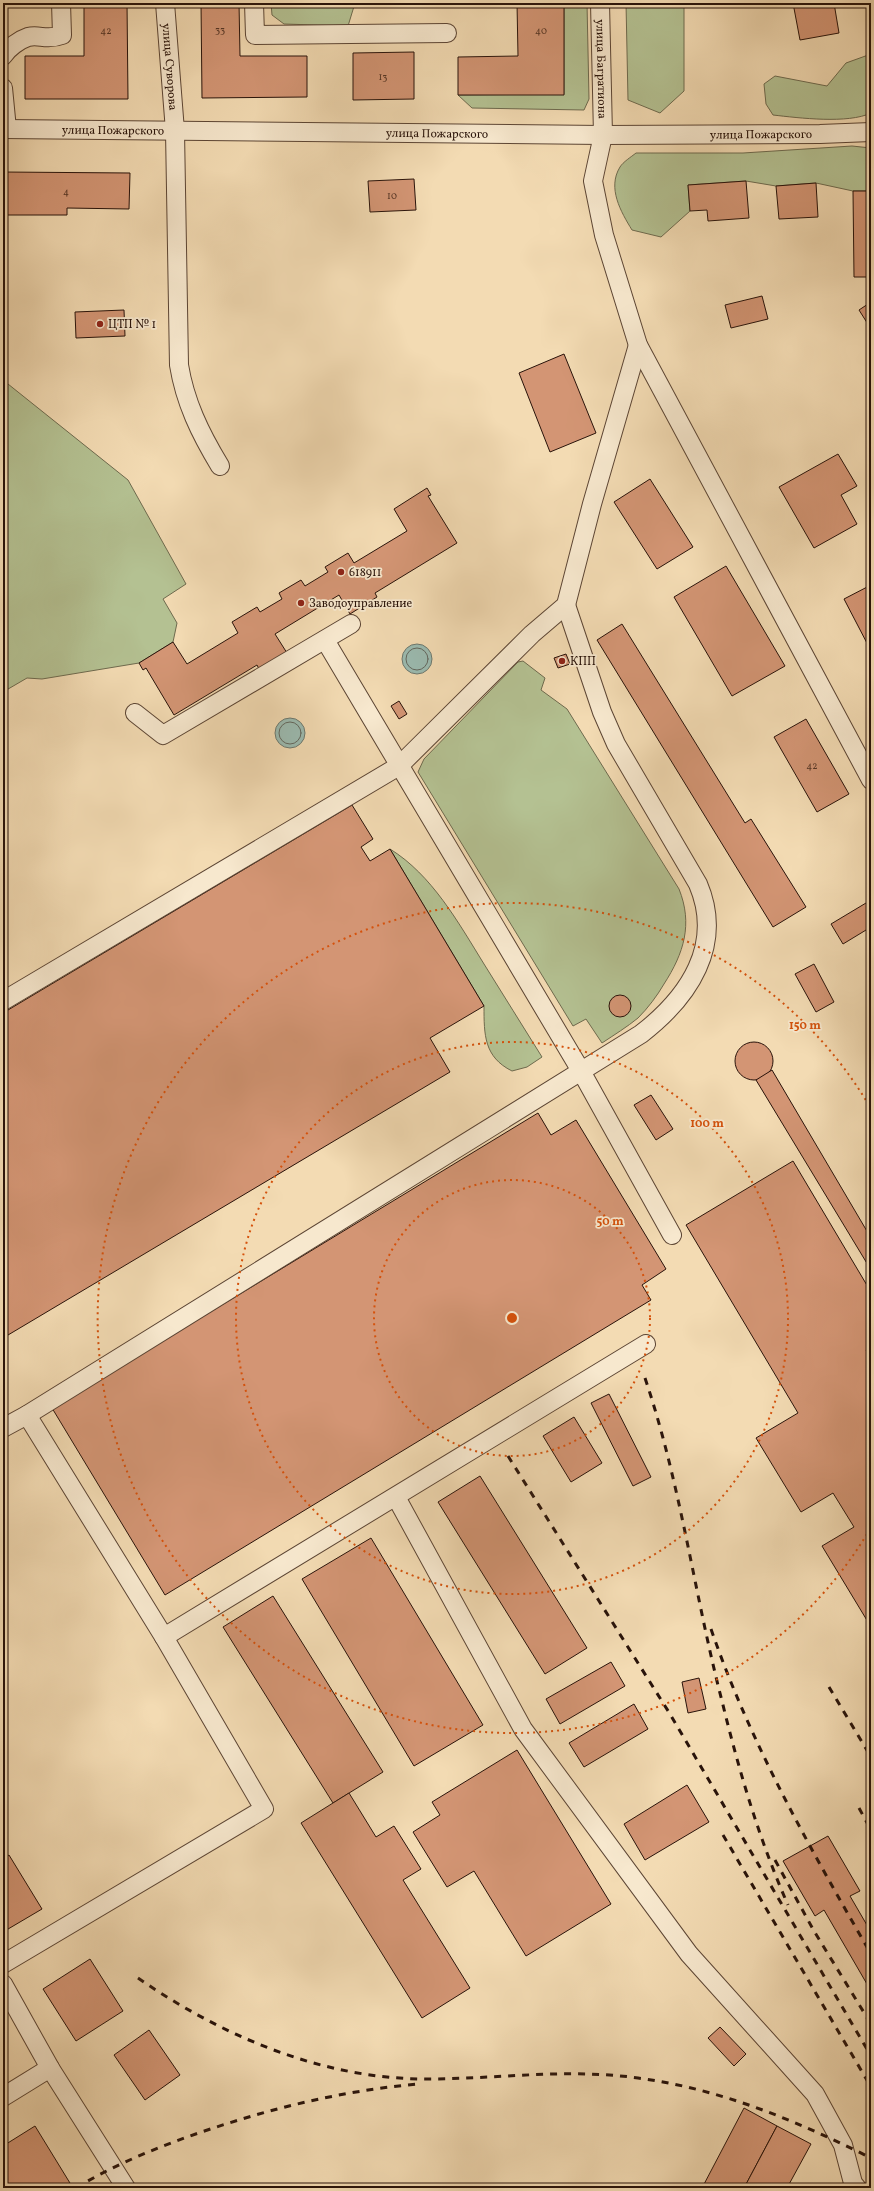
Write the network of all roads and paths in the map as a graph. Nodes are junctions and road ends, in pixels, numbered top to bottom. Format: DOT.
graph roads {
  1 [pos="61,3"];
  2 [pos="165,3"];
  3 [pos="254,3"];
  4 [pos="600,3"];
  5 [pos="447,33"];
  6 [pos="5,49"];
  7 [pos="3,88"];
  8 [pos="5,129"];
  9 [pos="174,131"];
  10 [pos="871,132"];
  11 [pos="603,135"];
  12 [pos="638,345"];
  13 [pos="220,466"];
  14 [pos="566,605"];
  15 [pos="351,624"];
  16 [pos="325,640"];
  17 [pos="135,713"];
  18 [pos="398,766"];
  19 [pos="871,780"];
  20 [pos="3,1001"];
  21 [pos="581,1071"];
  22 [pos="672,1235"];
  23 [pos="646,1344"];
  24 [pos="27,1414"];
  25 [pos="3,1428"];
  26 [pos="396,1497"];
  27 [pos="164,1637"];
  28 [pos="3,1964"];
  29 [pos="3,1984"];
  30 [pos="50,2068"];
  31 [pos="3,2097"];
  32 [pos="126,2188"];
  33 [pos="857,2188"];
  1 -- 6 [label="street"];
  2 -- 9 [label="street, улица Суворова"];
  3 -- 5 [label="street"];
  4 -- 11 [label="street, улица Багратиона"];
  7 -- 8 [label="street"];
  8 -- 9 [label="street, улица Пожарского"];
  9 -- 11 [label="street, улица Пожарского"];
  9 -- 13 [label="street, улица Суворова"];
  10 -- 11 [label="street, улица Пожарского"];
  11 -- 12 [label="street, улица Багратиона"];
  12 -- 14 [label="street"];
  12 -- 19 [label="street, улица Багратиона"];
  14 -- 18 [label="street"];
  14 -- 21 [label="street"];
  15 -- 16 [label="street"];
  16 -- 17 [label="street"];
  16 -- 18 [label="street"];
  18 -- 20 [label="street"];
  18 -- 21 [label="street"];
  21 -- 22 [label="street"];
  21 -- 24 [label="street"];
  23 -- 26 [label="street"];
  24 -- 25 [label="street"];
  24 -- 27 [label="street"];
  26 -- 27 [label="street"];
  26 -- 33 [label="street"];
  27 -- 28 [label="street"];
  29 -- 30 [label="street"];
  30 -- 31 [label="street"];
  30 -- 32 [label="street"];
}
